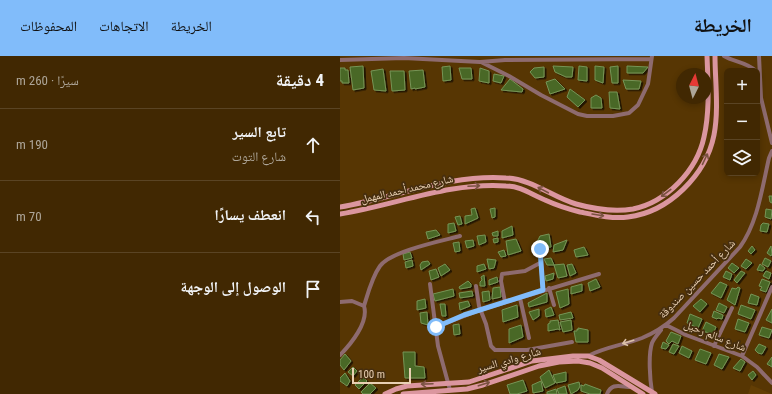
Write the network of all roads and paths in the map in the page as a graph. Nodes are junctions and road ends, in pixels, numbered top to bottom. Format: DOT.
graph roads {
  1 [pos="707,56"];
  2 [pos="715,56"];
  3 [pos="724,56"];
  4 [pos="759,56"];
  5 [pos="405,57"];
  6 [pos="449,58"];
  7 [pos="607,58"];
  8 [pos="651,58"];
  9 [pos="340,60"];
  10 [pos="480,62"];
  11 [pos="752,68"];
  12 [pos="758,68"];
  13 [pos="760,91"];
  14 [pos="772,143"];
  15 [pos="772,151"];
  16 [pos="340,207"];
  17 [pos="340,214"];
  18 [pos="460,236"];
  19 [pos="540,249"];
  20 [pos="540,263"];
  21 [pos="599,274"];
  22 [pos="430,284"];
  23 [pos="476,286"];
  24 [pos="772,287"];
  25 [pos="549,288"];
  26 [pos="543,290"];
  27 [pos="520,298"];
  28 [pos="340,302"];
  29 [pos="505,302"];
  30 [pos="554,305"];
  31 [pos="364,306"];
  32 [pos="732,308"];
  33 [pos="480,310"];
  34 [pos="665,326"];
  35 [pos="436,327"];
  36 [pos="529,338"];
  37 [pos="572,342"];
  38 [pos="714,346"];
  39 [pos="340,355"];
  40 [pos="742,356"];
  41 [pos="587,359"];
  42 [pos="772,383"];
  43 [pos="449,384"];
  44 [pos="632,387"];
  45 [pos="450,390"];
  46 [pos="653,393"];
  47 [pos="385,394"];
  48 [pos="403,394"];
  49 [pos="608,394"];
  50 [pos="643,394"];
  1 -- 16 [label="main road, شارع محمد أحمد المهمل, one-way"];
  17 -- 2 [label="main road, شارع محمد أحمد المهمل, one-way"];
  3 -- 11 [label="street"];
  4 -- 12 [label="street"];
  5 -- 6 [label="street"];
  5 -- 9 [label="street"];
  6 -- 10 [label="street"];
  7 -- 8 [label="street"];
  7 -- 10 [label="street"];
  8 -- 10 [label="street"];
  13 -- 14 [label="street"];
  15 -- 34 [label="street, شارع أحمد حسين صندوقة"];
  18 -- 31 [label="street"];
  19 -- 20 [label="street"];
  20 -- 26 [label="street"];
  20 -- 29 [label="street"];
  21 -- 25 [label="street"];
  22 -- 35 [label="street"];
  23 -- 33 [label="street"];
  24 -- 40 [label="street"];
  25 -- 26 [label="street"];
  25 -- 30 [label="street"];
  26 -- 27 [label="street"];
  27 -- 29 [label="street"];
  27 -- 36 [label="street"];
  28 -- 31 [label="street"];
  29 -- 33 [label="street"];
  31 -- 39 [label="street"];
  32 -- 38 [label="street"];
  33 -- 35 [label="street"];
  33 -- 37 [label="street"];
  34 -- 38 [label="street, شارع سالم رحيل"];
  34 -- 41 [label="street, شارع أحمد حسين صندوقة, one-way"];
  34 -- 46 [label="street, شارع أحمد حسين صندوقة"];
  35 -- 43 [label="street"];
  38 -- 40 [label="street, شارع سالم رحيل"];
  40 -- 42 [label="street, شارع سالم رحيل"];
  41 -- 43 [label="main road, شارع وادي السير"];
  41 -- 44 [label="main road, شارع وادي السير"];
  45 -- 41 [label="main road, شارع وادي السير, one-way"];
  41 -- 46 [label="main road, شارع وادي السير"];
  43 -- 45 [label="street"];
  43 -- 47 [label="main road, شارع وادي السير, one-way"];
  44 -- 49 [label="street"];
  44 -- 50 [label="main road, شارع وادي السير"];
  45 -- 48 [label="main road, شارع وادي السير"];
}
